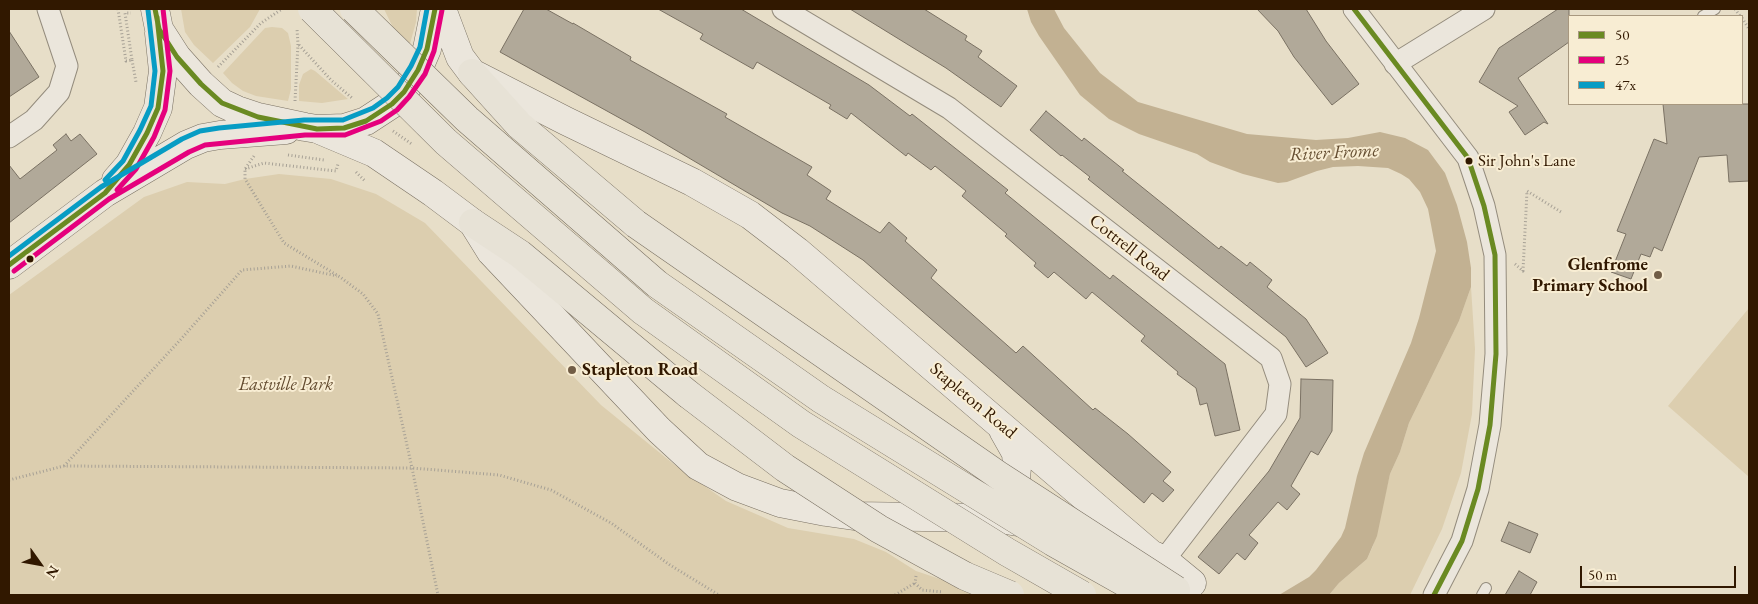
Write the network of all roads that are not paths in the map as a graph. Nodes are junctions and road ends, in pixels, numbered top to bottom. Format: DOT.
graph roads {
  1 [pos="48,9"];
  2 [pos="354,9"];
  3 [pos="436,9"];
  4 [pos="442,9"];
  5 [pos="783,9"];
  6 [pos="1354,9"];
  7 [pos="1484,9"];
  8 [pos="149,17"];
  9 [pos="305,18"];
  10 [pos="1395,64"];
  11 [pos="472,73"];
  12 [pos="311,128"];
  13 [pos="9,137"];
  14 [pos="105,193"];
  15 [pos="473,223"];
  16 [pos="9,265"];
  17 [pos="1000,424"];
  18 [pos="994,518"];
  19 [pos="1158,557"];
  20 [pos="1188,589"];
  21 [pos="1010,595"];
  22 [pos="1082,595"];
  23 [pos="1147,595"];
  24 [pos="1434,595"];
  1 -- 13 [label="street"];
  2 -- 23 [label="highway, bridge"];
  3 -- 12 [label="main road"];
  4 -- 11 [label="main road, Stapleton Road"];
  5 -- 19 [label="street, Cottrell Road"];
  6 -- 10 [label="street"];
  7 -- 10 [label="street"];
  8 -- 12 [label="main road"];
  8 -- 14 [label="main road"];
  9 -- 22 [label="highway, bridge"];
  10 -- 24 [label="street"];
  11 -- 17 [label="main road, Stapleton Road"];
  11 -- 20 [label="highway, bridge"];
  12 -- 14 [label="main road"];
  12 -- 15 [label="main road"];
  14 -- 16 [label="main road"];
  15 -- 18 [label="main road"];
  15 -- 21 [label="highway, bridge"];
  17 -- 18 [label="main road"];
  17 -- 19 [label="main road, Stapleton Road"];
  18 -- 19 [label="main road"];
  19 -- 20 [label="main road, Stapleton Road"];
}
